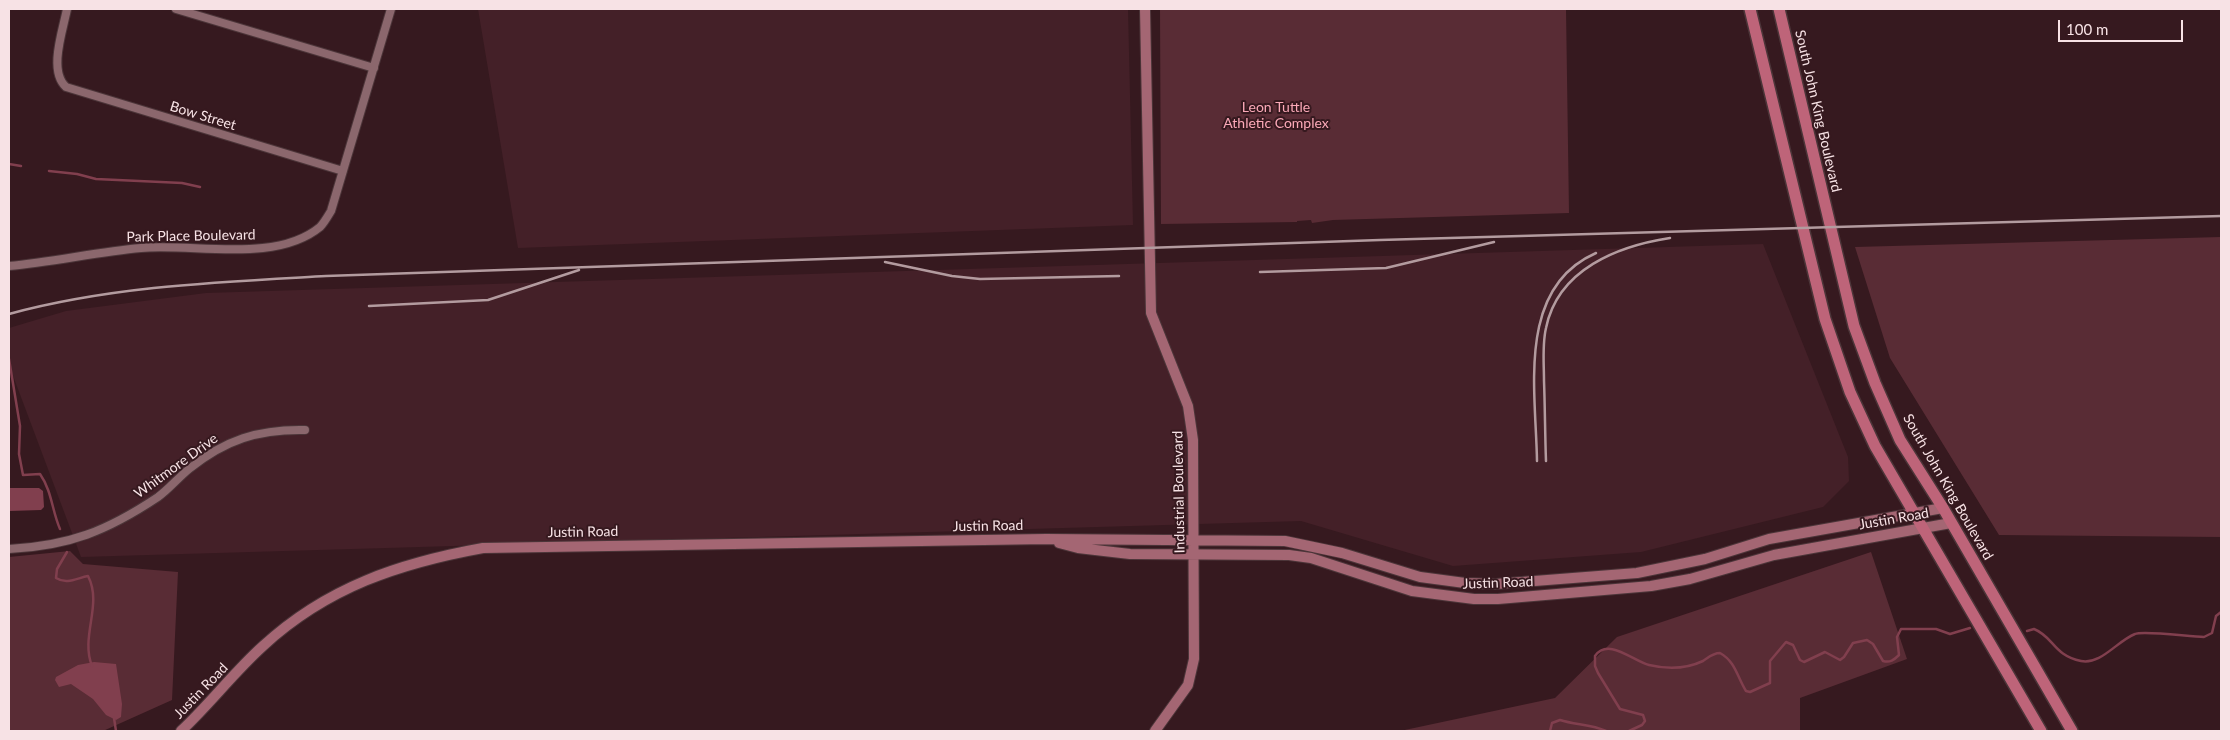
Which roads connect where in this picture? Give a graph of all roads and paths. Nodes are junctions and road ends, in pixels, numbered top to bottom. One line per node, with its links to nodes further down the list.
1 (67, 9): 8 (street, Bow Street)
2 (176, 9): 7 (street)
3 (391, 9): 7 (street, Park Place Boulevard)
4 (1145, 9): 16 (street, Industrial Boulevard)
5 (1750, 9): 12 (main road)
6 (1779, 9): 11 (main road, South John King Boulevard)
7 (374, 68): 8 (street, Park Place Boulevard)
8 (343, 171): 9 (street, Park Place Boulevard)
9 (9, 266)
10 (305, 430): 17 (street, Whitmore Drive)
11 (1942, 508): 12 (street, Justin Road); 13 (main road, South John King Boulevard)
12 (1915, 514): 14 (main road); 18 (street, Justin Road)
13 (1951, 523): 14 (street, Justin Road); 24 (main road, South John King Boulevard)
14 (1923, 528): 20 (street, Justin Road); 23 (main road)
15 (1046, 539): 16 (street, Justin Road); 19 (street, Justin Road); 21 (street, Justin Road)
16 (1192, 540): 18 (street, Justin Road); 19 (street, Industrial Boulevard)
17 (9, 549)
18 (1342, 552): 20 (street)
19 (1193, 554): 20 (street, Justin Road); 22 (street, Industrial Boulevard)
20 (1337, 567)
21 (181, 731)
22 (1155, 731)
23 (2041, 731)
24 (2072, 731)

